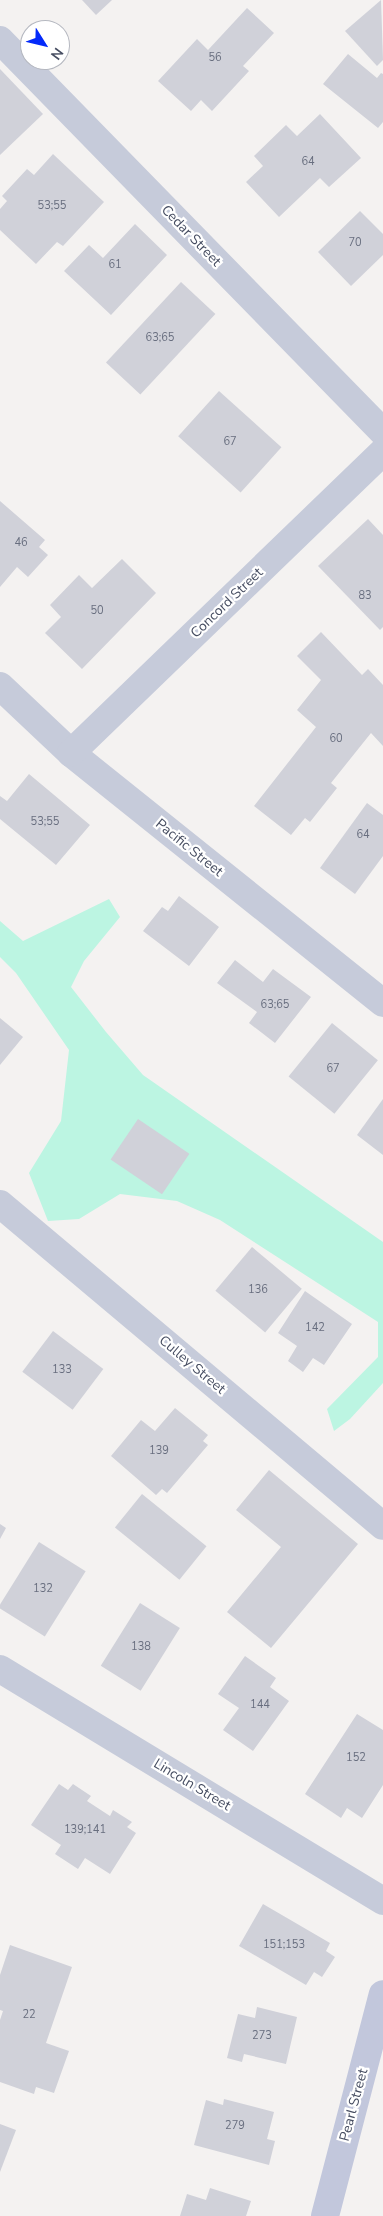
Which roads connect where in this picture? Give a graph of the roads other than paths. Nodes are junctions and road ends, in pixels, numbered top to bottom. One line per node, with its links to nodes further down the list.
1 (0, 40): 2 (street, Cedar Street)
2 (383, 432)
3 (383, 452): 5 (street, Concord Street)
4 (0, 686): 5 (street, Pacific Street)
5 (71, 753): 6 (street, Pacific Street)
6 (383, 1003)
7 (0, 1204): 8 (street, Culley Street)
8 (383, 1526)
9 (2, 1678): 10 (street, Lincoln Street)
10 (383, 1901)
11 (383, 1994): 12 (main road, Pearl Street)
12 (325, 2216)

